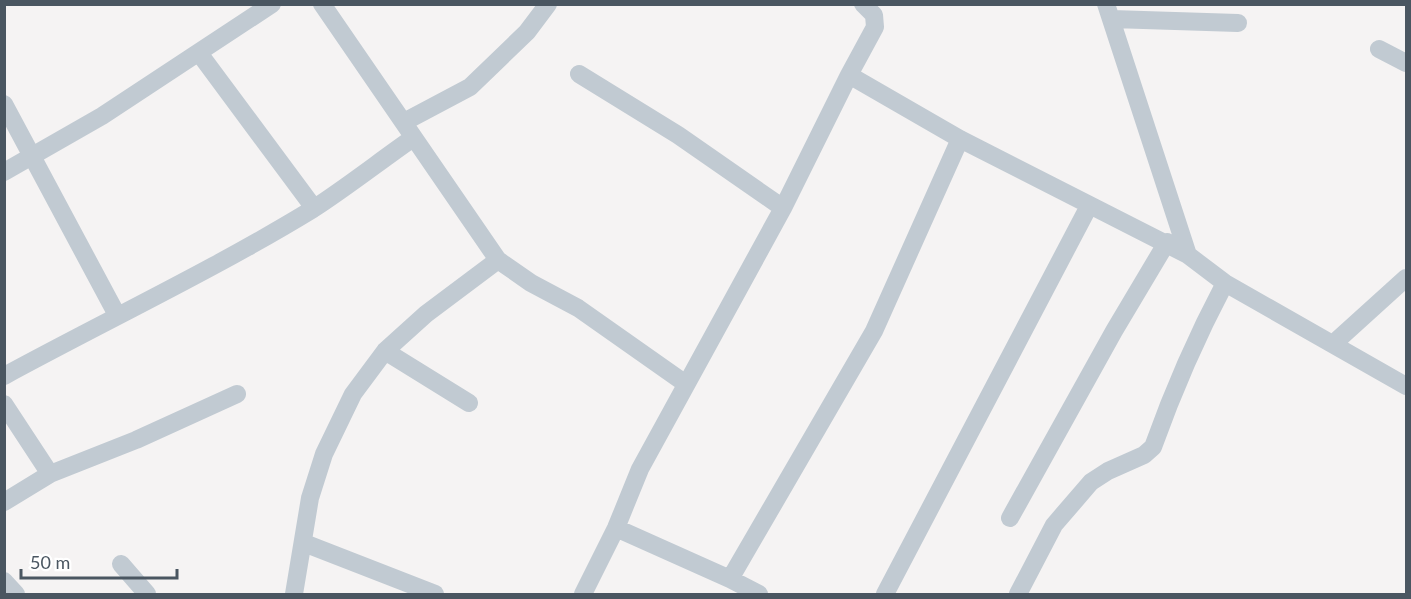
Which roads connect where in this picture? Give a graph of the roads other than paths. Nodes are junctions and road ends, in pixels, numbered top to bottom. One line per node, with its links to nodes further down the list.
1 (272, 4): 8 (street)
2 (322, 4): 13 (street)
3 (548, 4): 13 (street)
4 (863, 4): 11 (street)
5 (1109, 12): 6 (street); 21 (street)
6 (1238, 23)
7 (1379, 49): 9 (street)
8 (199, 53): 15 (street); 18 (street)
9 (1407, 63)
10 (579, 74): 19 (street)
11 (849, 75): 14 (street); 19 (street)
12 (4, 104): 15 (street)
13 (409, 130): 18 (street); 22 (street)
14 (960, 139): 17 (street); 40 (street)
15 (32, 157): 16 (street); 25 (street)
16 (4, 172)
17 (1089, 206): 20 (street); 48 (street)
18 (314, 207): 25 (street)
19 (783, 208): 29 (street)
20 (1167, 243): 21 (street); 36 (street)
21 (1188, 255): 24 (street)
22 (498, 260): 27 (street); 29 (street)
23 (1407, 278): 26 (street)
24 (1225, 283): 26 (street); 49 (street)
25 (117, 315): 28 (street)
26 (1333, 344): 30 (street)
27 (385, 351): 32 (street); 38 (street)
28 (4, 376)
29 (686, 384): 37 (street)
30 (1407, 386)
31 (237, 394): 34 (street)
32 (469, 403)
33 (4, 404): 34 (street)
34 (50, 474): 35 (street)
35 (4, 502)
36 (1010, 518)
37 (616, 528): 40 (street); 46 (street)
38 (304, 543): 44 (street); 45 (street)
39 (121, 564): 43 (street)
40 (730, 579): 47 (street)
41 (4, 581): 42 (street)
42 (16, 594)
43 (147, 594)
44 (294, 594)
45 (435, 594)
46 (583, 594)
47 (755, 594)
48 (885, 594)
49 (1018, 594)

